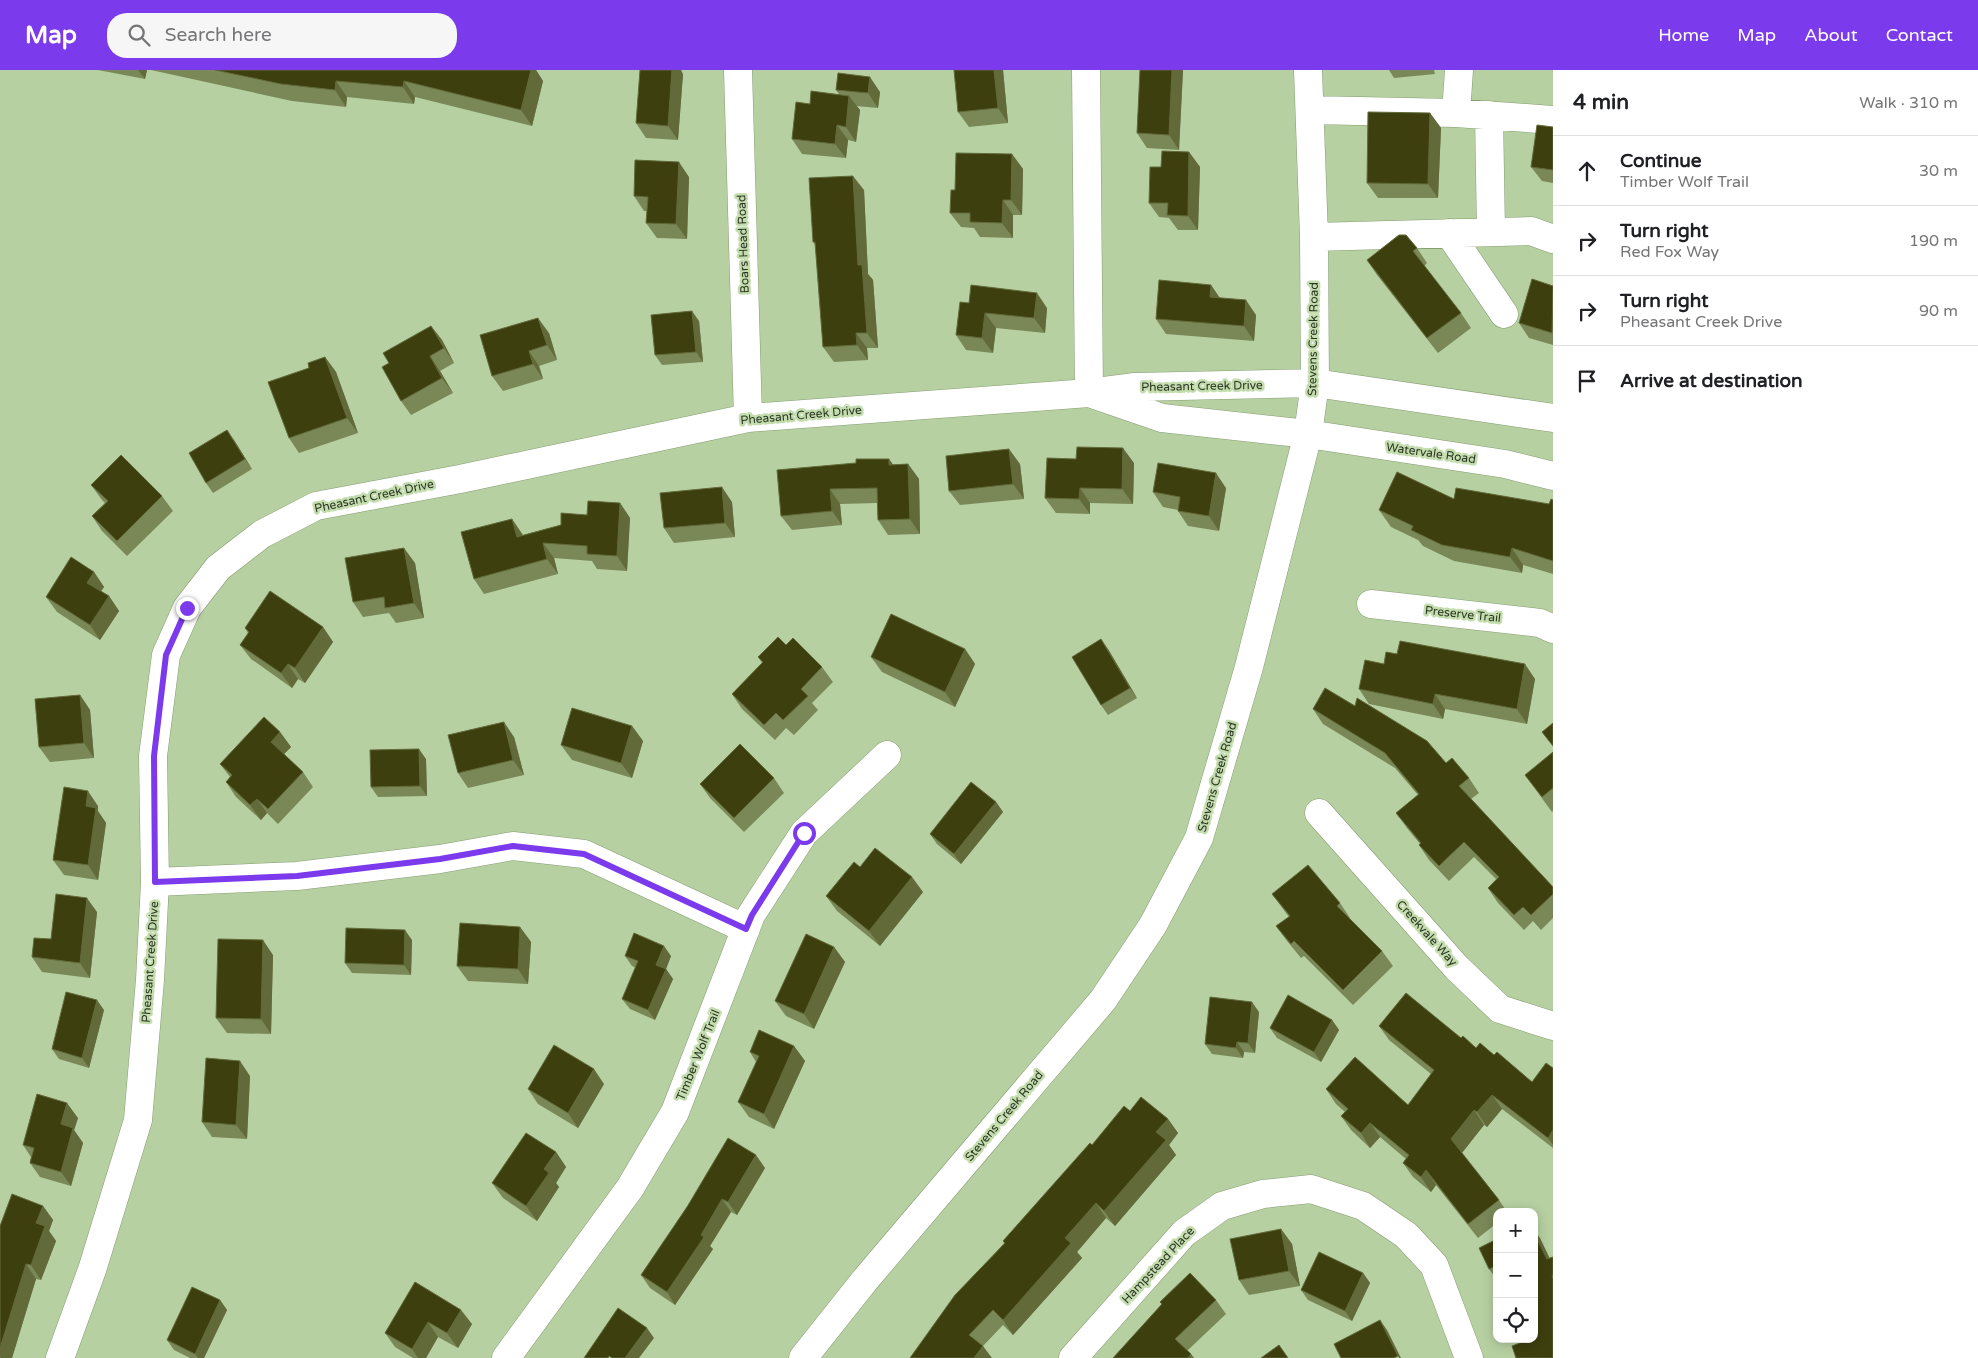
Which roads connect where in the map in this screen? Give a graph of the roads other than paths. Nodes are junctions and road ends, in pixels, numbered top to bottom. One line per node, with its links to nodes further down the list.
1 (738, 70): 17 (street, Boars Head Road)
2 (1086, 70): 16 (street)
3 (1308, 70): 5 (street, Stevens Creek Road)
4 (1459, 70): 6 (street)
5 (1310, 110): 6 (street); 11 (street, Stevens Creek Road)
6 (1456, 113): 7 (street)
7 (1489, 115): 8 (street); 9 (street)
8 (1553, 120)
9 (1491, 232): 10 (street); 12 (street)
10 (1449, 233): 11 (street); 13 (street)
11 (1314, 237): 14 (street, Stevens Creek Road)
12 (1553, 239)
13 (1504, 314)
14 (1315, 383): 15 (street, Pheasant Creek Drive); 18 (street); 20 (street, Stevens Creek Road)
15 (1208, 385): 16 (street, Pheasant Creek Drive); 19 (street)
16 (1089, 393): 17 (street, Pheasant Creek Drive); 19 (street, Pheasant Creek Drive)
17 (748, 418): 26 (street, Pheasant Creek Drive)
18 (1553, 418)
19 (1206, 422): 20 (street, Pheasant Creek Drive)
20 (1308, 434): 21 (street, Watervale Road); 31 (street, Stevens Creek Road)
21 (1553, 476)
22 (1371, 604): 23 (street, Preserve Trail)
23 (1553, 629)
24 (887, 755): 27 (street, Timber Wolf Trail)
25 (1319, 813): 28 (street, Creekvale Way)
26 (155, 882): 27 (street); 29 (street, Pheasant Creek Drive)
27 (746, 929): 30 (street, Timber Wolf Trail)
28 (1553, 1026)
29 (60, 1358)
30 (506, 1358)
31 (802, 1358)
32 (1073, 1358): 33 (street, Hampstead Place)
33 (1469, 1358)

